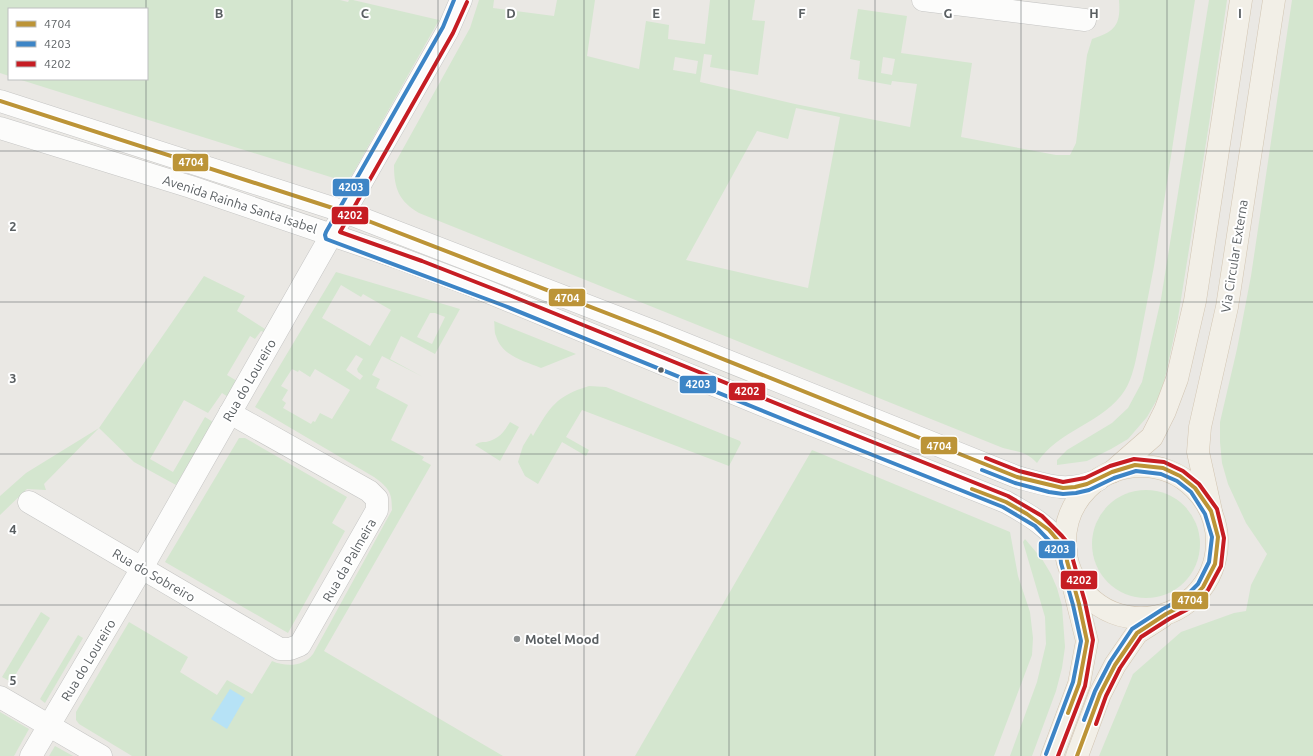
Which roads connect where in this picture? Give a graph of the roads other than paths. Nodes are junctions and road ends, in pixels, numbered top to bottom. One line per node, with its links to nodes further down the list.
1 (461, 0): 8 (street, Rua do Loureiro)
2 (923, 0): 5 (street)
3 (1241, 0): 11 (main road)
4 (1274, 0): 13 (main road, Via Circular Externa)
5 (1085, 20)
6 (0, 101): 8 (street, Avenida Rainha Santa Isabel)
7 (0, 128): 9 (street, Avenida Rainha Santa Isabel)
8 (345, 212): 9 (street, Rua do Loureiro); 11 (street, Avenida Rainha Santa Isabel)
9 (332, 235): 10 (street, Rua do Loureiro); 14 (street, Avenida Rainha Santa Isabel)
10 (230, 413): 15 (street, Rua do Loureiro); 17 (street, Rua da Palmeira)
11 (1105, 476): 13 (main road); 14 (main road)
12 (29, 502): 15 (street, Rua do Sobreiro)
13 (1211, 511): 16 (main road, Via Circular Externa)
14 (1066, 556): 16 (main road); 22 (main road)
15 (142, 568): 17 (street, Rua do Sobreiro); 19 (street, Rua do Loureiro)
16 (1166, 614): 23 (main road)
17 (280, 649)
18 (0, 696): 19 (street)
19 (49, 726): 20 (street, Rua do Loureiro); 21 (street)
20 (31, 756)
21 (101, 756)
22 (1052, 756)
23 (1077, 756)

